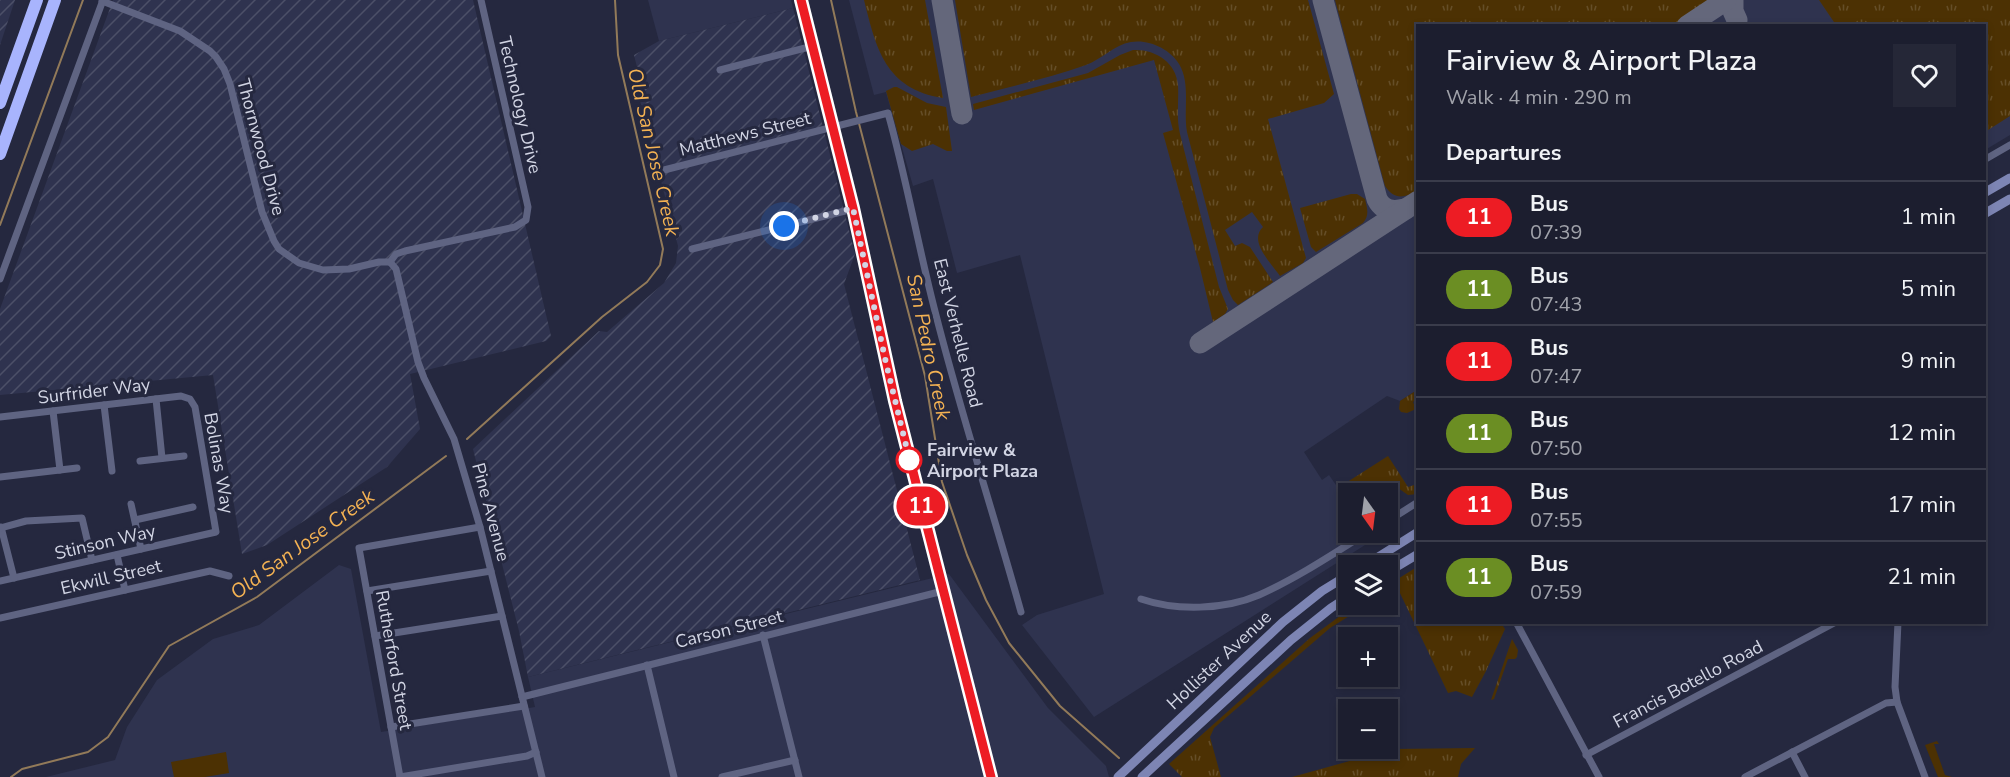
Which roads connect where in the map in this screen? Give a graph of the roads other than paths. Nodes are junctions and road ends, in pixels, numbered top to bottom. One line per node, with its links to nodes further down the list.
1 (37, 0): 8 (highway)
2 (55, 0): 11 (highway)
3 (481, 0): 19 (street, Technology Drive)
4 (801, 0): 6 (street)
5 (103, 1): 21 (street, Thornwood Drive); 22 (street)
6 (813, 46): 7 (street); 9 (street)
7 (720, 70)
8 (0, 103)
9 (833, 127): 13 (street, Matthews Street); 17 (street); 61 (street, East Verhelle Road)
10 (2010, 145): 12 (street)
11 (0, 154)
12 (1986, 159)
13 (664, 170)
14 (2010, 178): 15 (street)
15 (1986, 192)
16 (2010, 199): 18 (street)
17 (853, 208): 20 (street); 58 (street)
18 (1986, 213)
19 (528, 217): 21 (street, Thornwood Drive)
20 (693, 249)
21 (390, 262): 41 (street, Pine Avenue)
22 (0, 279)
23 (156, 399): 24 (street, Surfrider Way); 25 (street, Surfrider Way); 29 (street)
24 (190, 399): 42 (street, Bolinas Way)
25 (104, 405): 26 (street, Surfrider Way); 33 (street)
26 (53, 411): 27 (street, Surfrider Way); 32 (street)
27 (0, 417)
28 (184, 456): 29 (street)
29 (162, 458): 30 (street)
30 (141, 461)
31 (77, 468): 32 (street)
32 (60, 470): 34 (street)
33 (112, 471)
34 (0, 477)
35 (1416, 503): 38 (street)
36 (131, 504): 39 (street)
37 (193, 507): 39 (street)
38 (1398, 515)
39 (135, 520): 45 (street)
40 (1, 527): 49 (street); 53 (street)
41 (480, 527): 51 (street, Pine Avenue); 57 (street, Rutherford Street)
42 (216, 532): 45 (street, Stinson Way)
43 (1416, 533): 47 (street)
44 (1349, 543): 59 (street)
45 (141, 549): 46 (street, Stinson Way)
46 (117, 555): 49 (street, Stinson Way); 56 (street)
47 (1381, 555)
48 (1416, 555): 50 (street)
49 (92, 560): 53 (street, Stinson Way)
50 (1398, 566)
51 (491, 571): 57 (street); 62 (street, Pine Avenue)
52 (229, 576): 56 (street, Ekwill Street)
53 (14, 578): 54 (street, Stinson Way)
54 (0, 581)
55 (1338, 581): 84 (street, Hollister Avenue)
56 (125, 590): 63 (street, Ekwill Street)
57 (367, 591): 68 (street, Rutherford Street)
58 (943, 591): 67 (street, Carson Street); 83 (street)
59 (1141, 599)
60 (1338, 604): 85 (street, Hollister Avenue)
61 (1022, 612)
62 (502, 616): 68 (street); 70 (street, Pine Avenue)
63 (0, 618)
64 (1517, 624): 76 (street)
65 (1832, 624): 76 (street, Francis Botello Road)
66 (1898, 624): 71 (street)
67 (763, 635): 69 (street, Carson Street); 77 (street)
68 (375, 636): 73 (street, Rutherford Street)
69 (647, 665): 70 (street, Carson Street); 80 (street)
70 (522, 697): 72 (street, Pine Avenue)
71 (1897, 702): 75 (street); 89 (street)
72 (524, 706): 73 (street); 74 (street, Pine Avenue)
73 (391, 727): 78 (street, Rutherford Street)
74 (536, 752): 78 (street); 79 (street, Pine Avenue)
75 (1792, 752): 87 (street); 88 (street)
76 (1586, 755): 86 (street)
77 (795, 760): 81 (street); 82 (street)
78 (400, 777)
79 (542, 777)
80 (674, 777)
81 (722, 777)
82 (799, 777)
83 (991, 777)
84 (1118, 777)
85 (1142, 777)
86 (1599, 777)
87 (1745, 777)
88 (1805, 777)
89 (1925, 777)

